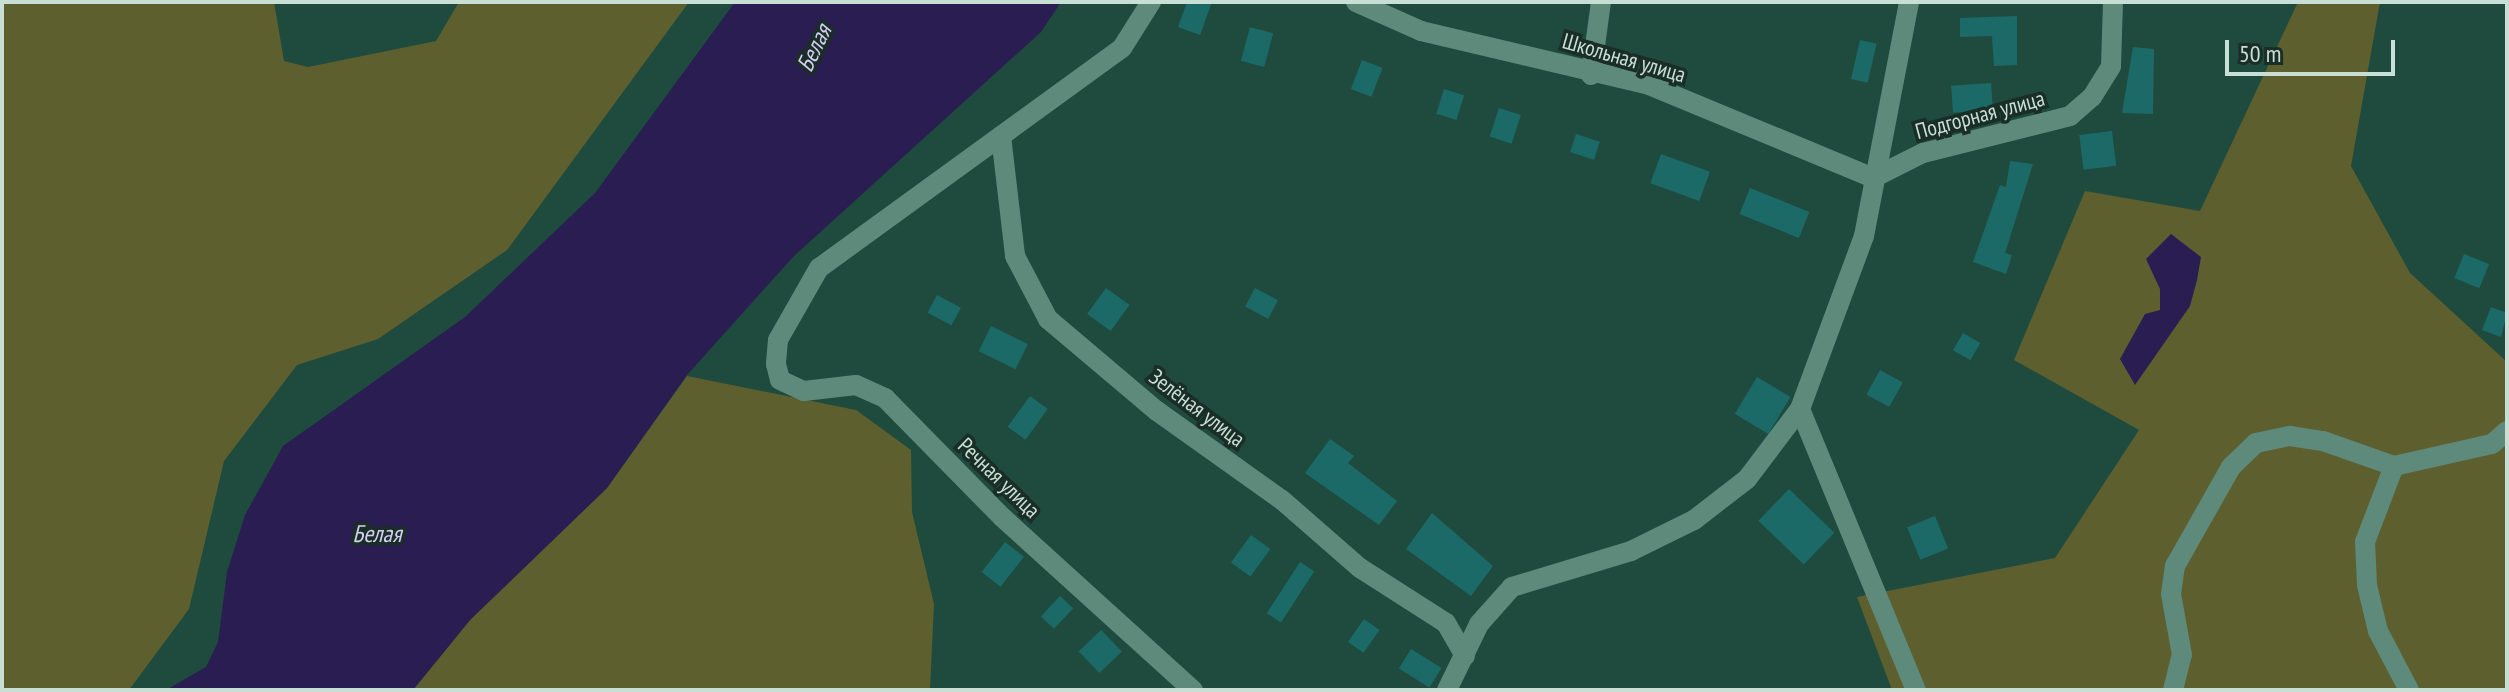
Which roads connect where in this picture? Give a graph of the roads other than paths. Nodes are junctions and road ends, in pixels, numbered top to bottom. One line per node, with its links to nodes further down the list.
1 (1151, 2): 7 (street)
2 (1356, 2): 6 (street, Школьная улица)
3 (1601, 2): 6 (street)
4 (1909, 2): 8 (street, Подгорная улица)
5 (2113, 2): 8 (street, Подгорная улица)
6 (1591, 75): 8 (street, Школьная улица)
7 (1001, 136): 12 (street, Зелёная улица); 13 (street, Речная улица)
8 (1873, 178): 9 (street, Подгорная улица)
9 (1800, 409): 12 (street, Подгорная улица); 15 (street)
10 (2507, 431): 11 (street)
11 (2394, 466): 16 (street); 17 (street)
12 (1465, 656): 14 (street, Подгорная улица)
13 (1193, 690)
14 (1447, 690)
15 (1916, 690)
16 (2173, 690)
17 (2409, 690)

